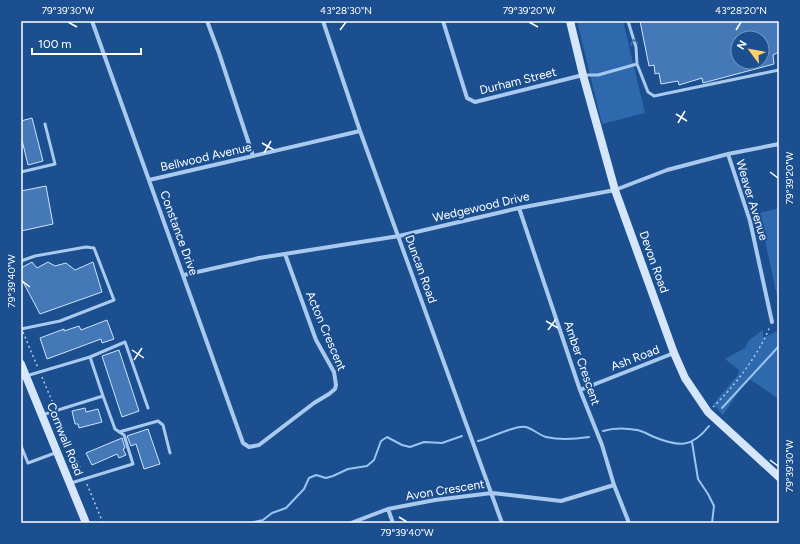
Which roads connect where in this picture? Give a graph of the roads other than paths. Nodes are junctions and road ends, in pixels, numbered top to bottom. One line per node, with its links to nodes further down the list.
1 (92, 21): 16 (street, Constance Drive)
2 (206, 21): 14 (street)
3 (323, 21): 11 (street, Duncan Road)
4 (443, 21): 9 (street, Durham Street)
5 (570, 21): 9 (street, Devon Road)
6 (628, 21): 7 (lane, one-way to 6)
7 (637, 64): 8 (lane); 9 (lane)
8 (779, 70)
9 (583, 75): 17 (street, Devon Road)
10 (45, 124): 15 (lane)
11 (360, 131): 14 (street, Bellwood Avenue); 19 (street, Duncan Road)
12 (779, 144): 13 (street, Wedgewood Drive)
13 (728, 154): 17 (street, Wedgewood Drive); 23 (street, Weaver Avenue)
14 (253, 156): 16 (street, Bellwood Avenue)
15 (21, 172)
16 (149, 180): 22 (street, Constance Drive)
17 (615, 190): 18 (street, Wedgewood Drive); 25 (street, Devon Road)
18 (519, 208): 19 (street, Wedgewood Drive); 29 (street, Amber Crescent)
19 (399, 236): 20 (street, Wedgewood Drive); 41 (street, Duncan Road)
20 (285, 254): 22 (street, Wedgewood Drive); 35 (street, Acton Crescent)
21 (21, 261): 24 (lane)
22 (184, 275): 35 (street, Constance Drive)
23 (772, 322)
24 (21, 329)
25 (674, 353): 29 (street, Ash Road); 38 (street, Devon Road)
26 (90, 356): 28 (lane); 30 (lane); 31 (lane)
27 (21, 364): 28 (street, Cornwall Road)
28 (26, 376): 32 (street, Cornwall Road)
29 (580, 390): 40 (street, Amber Crescent)
30 (103, 396): 32 (lane); 33 (lane)
31 (148, 408)
32 (42, 414): 36 (street, Cornwall Road)
33 (119, 432): 37 (lane); 39 (lane)
34 (21, 446): 36 (lane)
35 (252, 447)
36 (57, 452): 39 (street, Cornwall Road)
37 (170, 453)
38 (779, 477)
39 (70, 484): 43 (street, Cornwall Road)
40 (614, 485): 41 (street, Avon Crescent); 47 (street, Amber Crescent)
41 (492, 493): 42 (street, Avon Crescent); 46 (street, Duncan Road)
42 (388, 510): 44 (street, Avon Crescent); 45 (street)
43 (86, 523)
44 (351, 523)
45 (393, 523)
46 (502, 523)
47 (629, 523)

